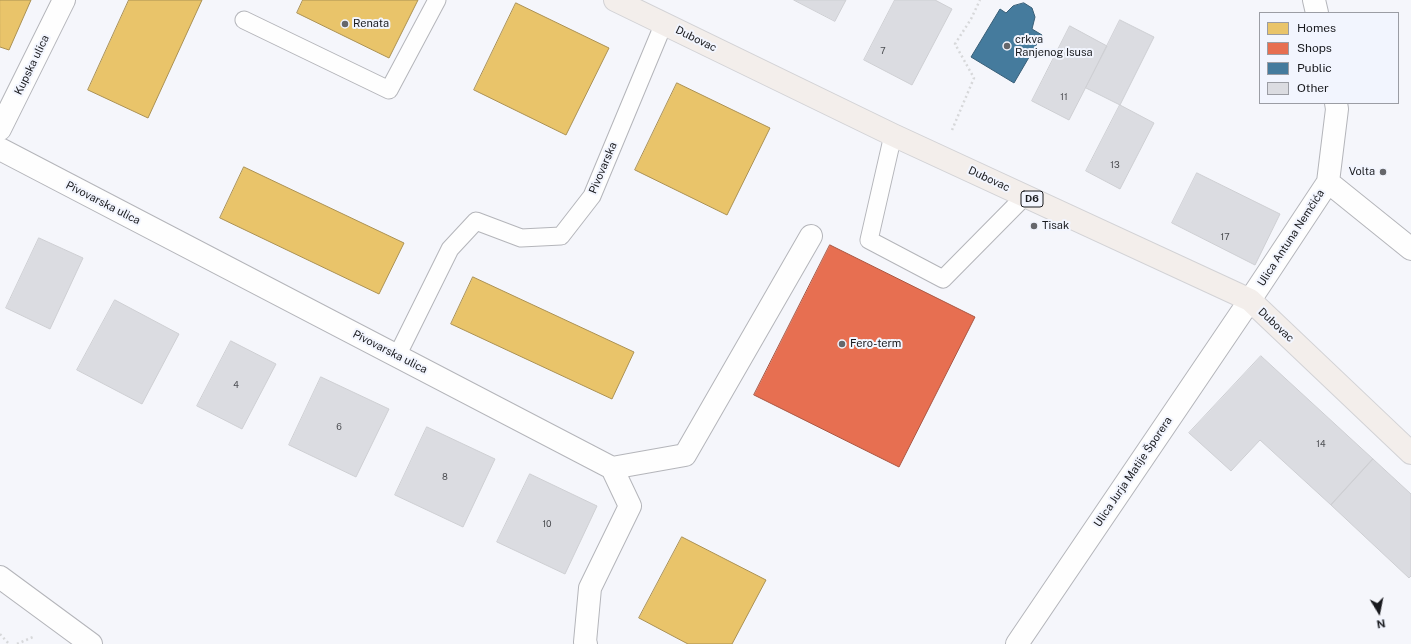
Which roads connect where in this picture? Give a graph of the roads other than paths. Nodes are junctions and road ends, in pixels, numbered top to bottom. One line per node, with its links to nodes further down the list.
1 (64, 0): 10 (street, Kupska ulica)
2 (437, 0): 7 (lane)
3 (616, 0): 5 (main road, Dubovac / D6)
4 (1314, 0): 6 (street)
5 (637, 5): 8 (main road, Dubovac / D6)
6 (1317, 12)
7 (244, 20)
8 (664, 24): 11 (main road, Dubovac / D6); 18 (lane, Pivovarska)
9 (1336, 104): 13 (street, Ulica Antuna Nemčića)
10 (0, 129)
11 (893, 135): 14 (main road, Dubovac / D6); 14 (lane)
12 (0, 149): 18 (street, Pivovarska ulica)
13 (1328, 182): 16 (street); 17 (street, Ulica Antuna Nemčića)
14 (1025, 196): 17 (main road, Dubovac / D6)
15 (811, 236): 20 (street)
16 (1411, 249)
17 (1250, 300): 19 (main road, Dubovac / D6); 24 (street, Ulica Jurja Matije Šporera)
18 (397, 356): 20 (street, Pivovarska ulica)
19 (1411, 453)
20 (612, 468): 23 (street)
21 (0, 577): 22 (street)
22 (91, 644)
23 (586, 644)
24 (1017, 644)

